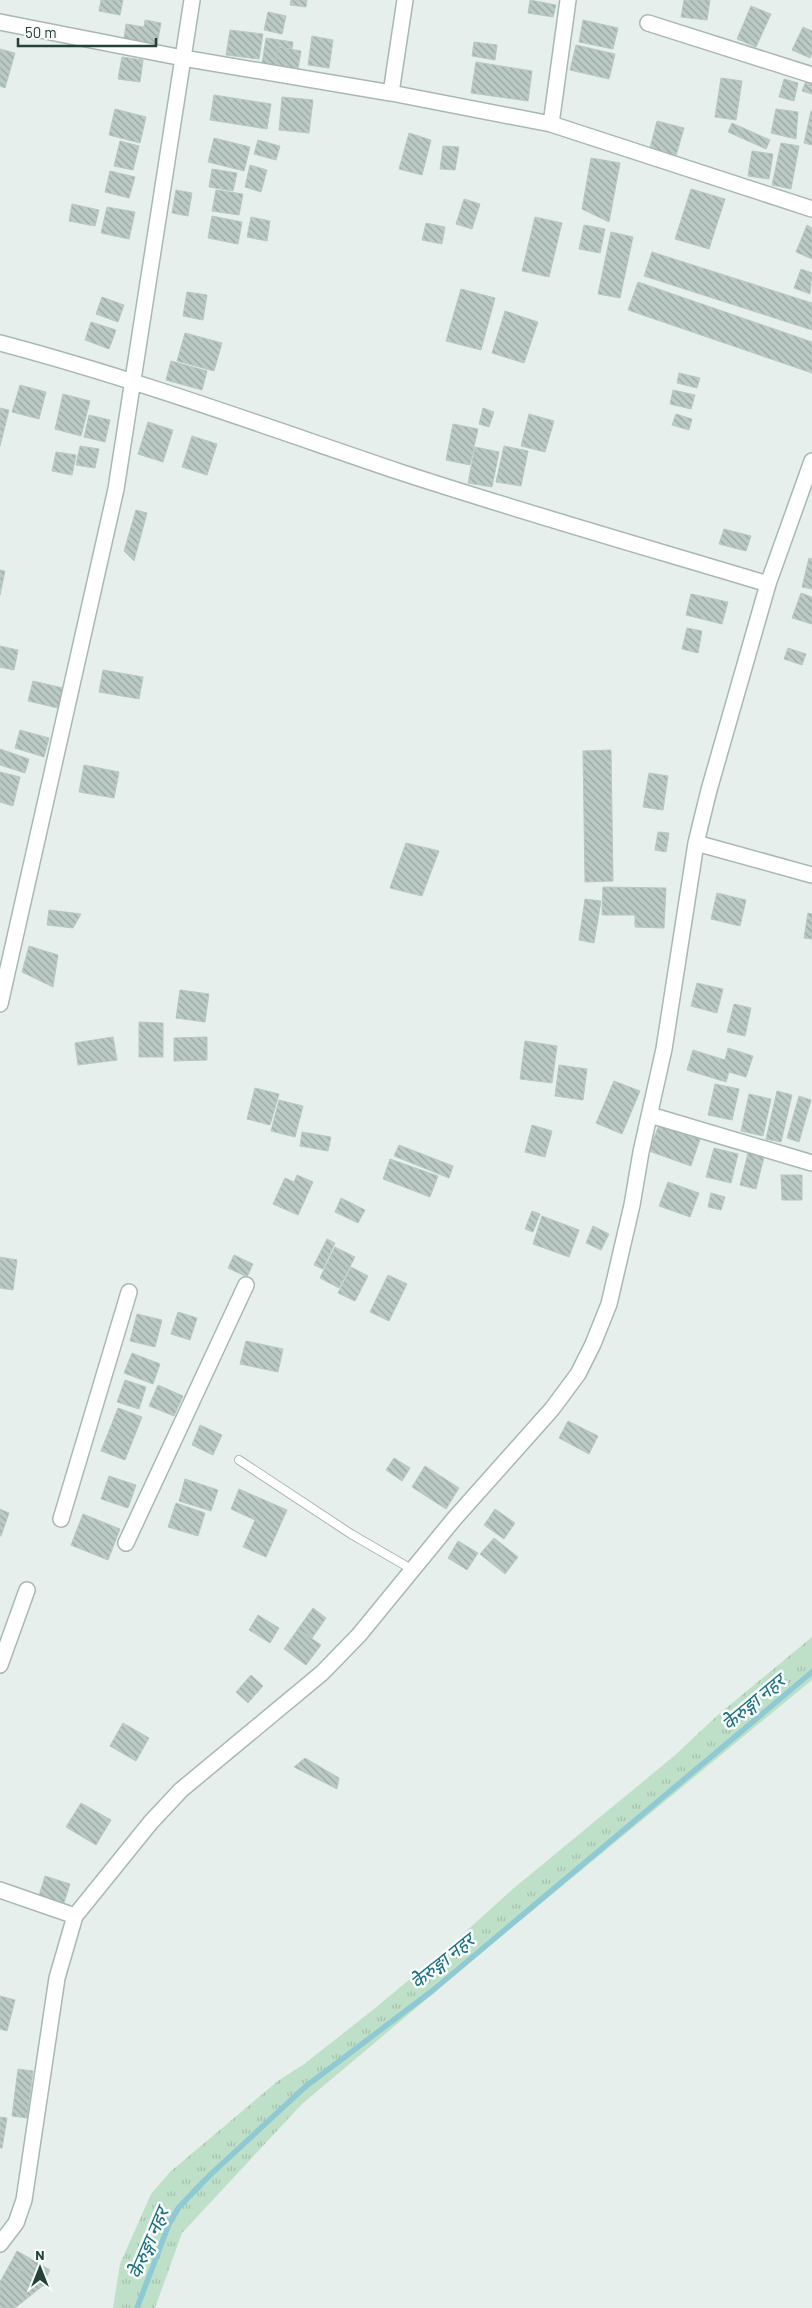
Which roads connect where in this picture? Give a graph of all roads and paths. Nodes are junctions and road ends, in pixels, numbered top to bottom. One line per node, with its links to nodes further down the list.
1 (192, 0): 6 (street)
2 (405, 0): 8 (street)
3 (568, 0): 9 (street)
4 (0, 22): 6 (street)
5 (648, 23): 7 (street)
6 (183, 58): 8 (street); 12 (street)
7 (812, 75)
8 (391, 93): 9 (street)
9 (551, 124): 10 (street)
10 (812, 209)
11 (0, 343): 12 (street)
12 (132, 382): 14 (street); 17 (street)
13 (812, 461): 14 (street)
14 (768, 584): 15 (street)
15 (696, 843): 16 (street); 18 (street)
16 (812, 875)
17 (0, 1004)
18 (650, 1115): 19 (street); 25 (street)
19 (812, 1163)
20 (246, 1284): 24 (street)
21 (129, 1292): 23 (street)
22 (239, 1460): 25 (lane)
23 (61, 1519)
24 (126, 1542)
25 (413, 1570): 29 (street)
26 (27, 1590): 27 (street)
27 (0, 1665)
28 (0, 1890): 29 (street)
29 (75, 1916): 30 (street)
30 (0, 2244)

